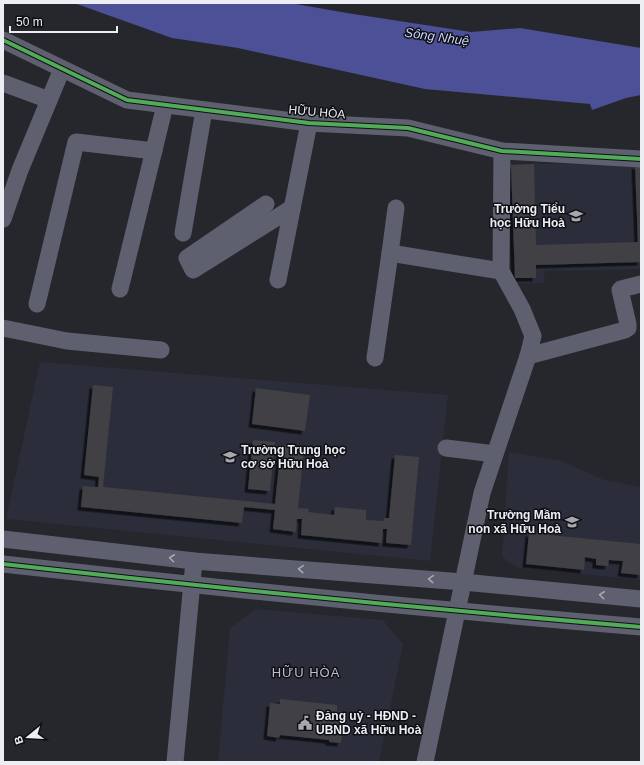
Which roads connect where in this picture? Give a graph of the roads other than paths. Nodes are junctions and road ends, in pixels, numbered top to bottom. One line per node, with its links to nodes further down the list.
1 (3, 40): 2 (street, HỮU HÒA)
2 (62, 69): 4 (street); 5 (street, HỮU HÒA)
3 (3, 84): 4 (street)
4 (49, 100): 14 (street)
5 (165, 105): 6 (street, HỮU HÒA); 8 (street)
6 (204, 110): 7 (street, HỮU HÒA); 15 (street)
7 (309, 123): 9 (street, HỮU HÒA); 12 (street)
8 (154, 151): 20 (street); 21 (street)
9 (502, 151): 10 (street, HỮU HÒA); 17 (street)
10 (641, 159)
11 (266, 204): 12 (street)
12 (292, 208): 18 (street)
13 (396, 208): 16 (street)
14 (3, 219)
15 (183, 233)
16 (390, 253): 17 (street); 25 (street)
17 (501, 271): 24 (street)
18 (278, 280)
19 (641, 284): 24 (street)
20 (120, 289)
21 (37, 304)
22 (3, 328): 23 (street)
23 (161, 350)
24 (528, 356): 27 (street)
25 (376, 358)
26 (446, 448): 27 (street)
27 (495, 454): 31 (street)
28 (3, 539): 29 (street, one-way to 28)
29 (194, 561): 31 (street, one-way to 29); 32 (street)
30 (3, 564): 32 (street)
31 (463, 582): 33 (street, one-way to 31); 34 (street)
32 (191, 585): 34 (street); 36 (street)
33 (641, 599)
34 (457, 612): 35 (street); 37 (street)
35 (641, 628)
36 (175, 762)
37 (425, 762)

